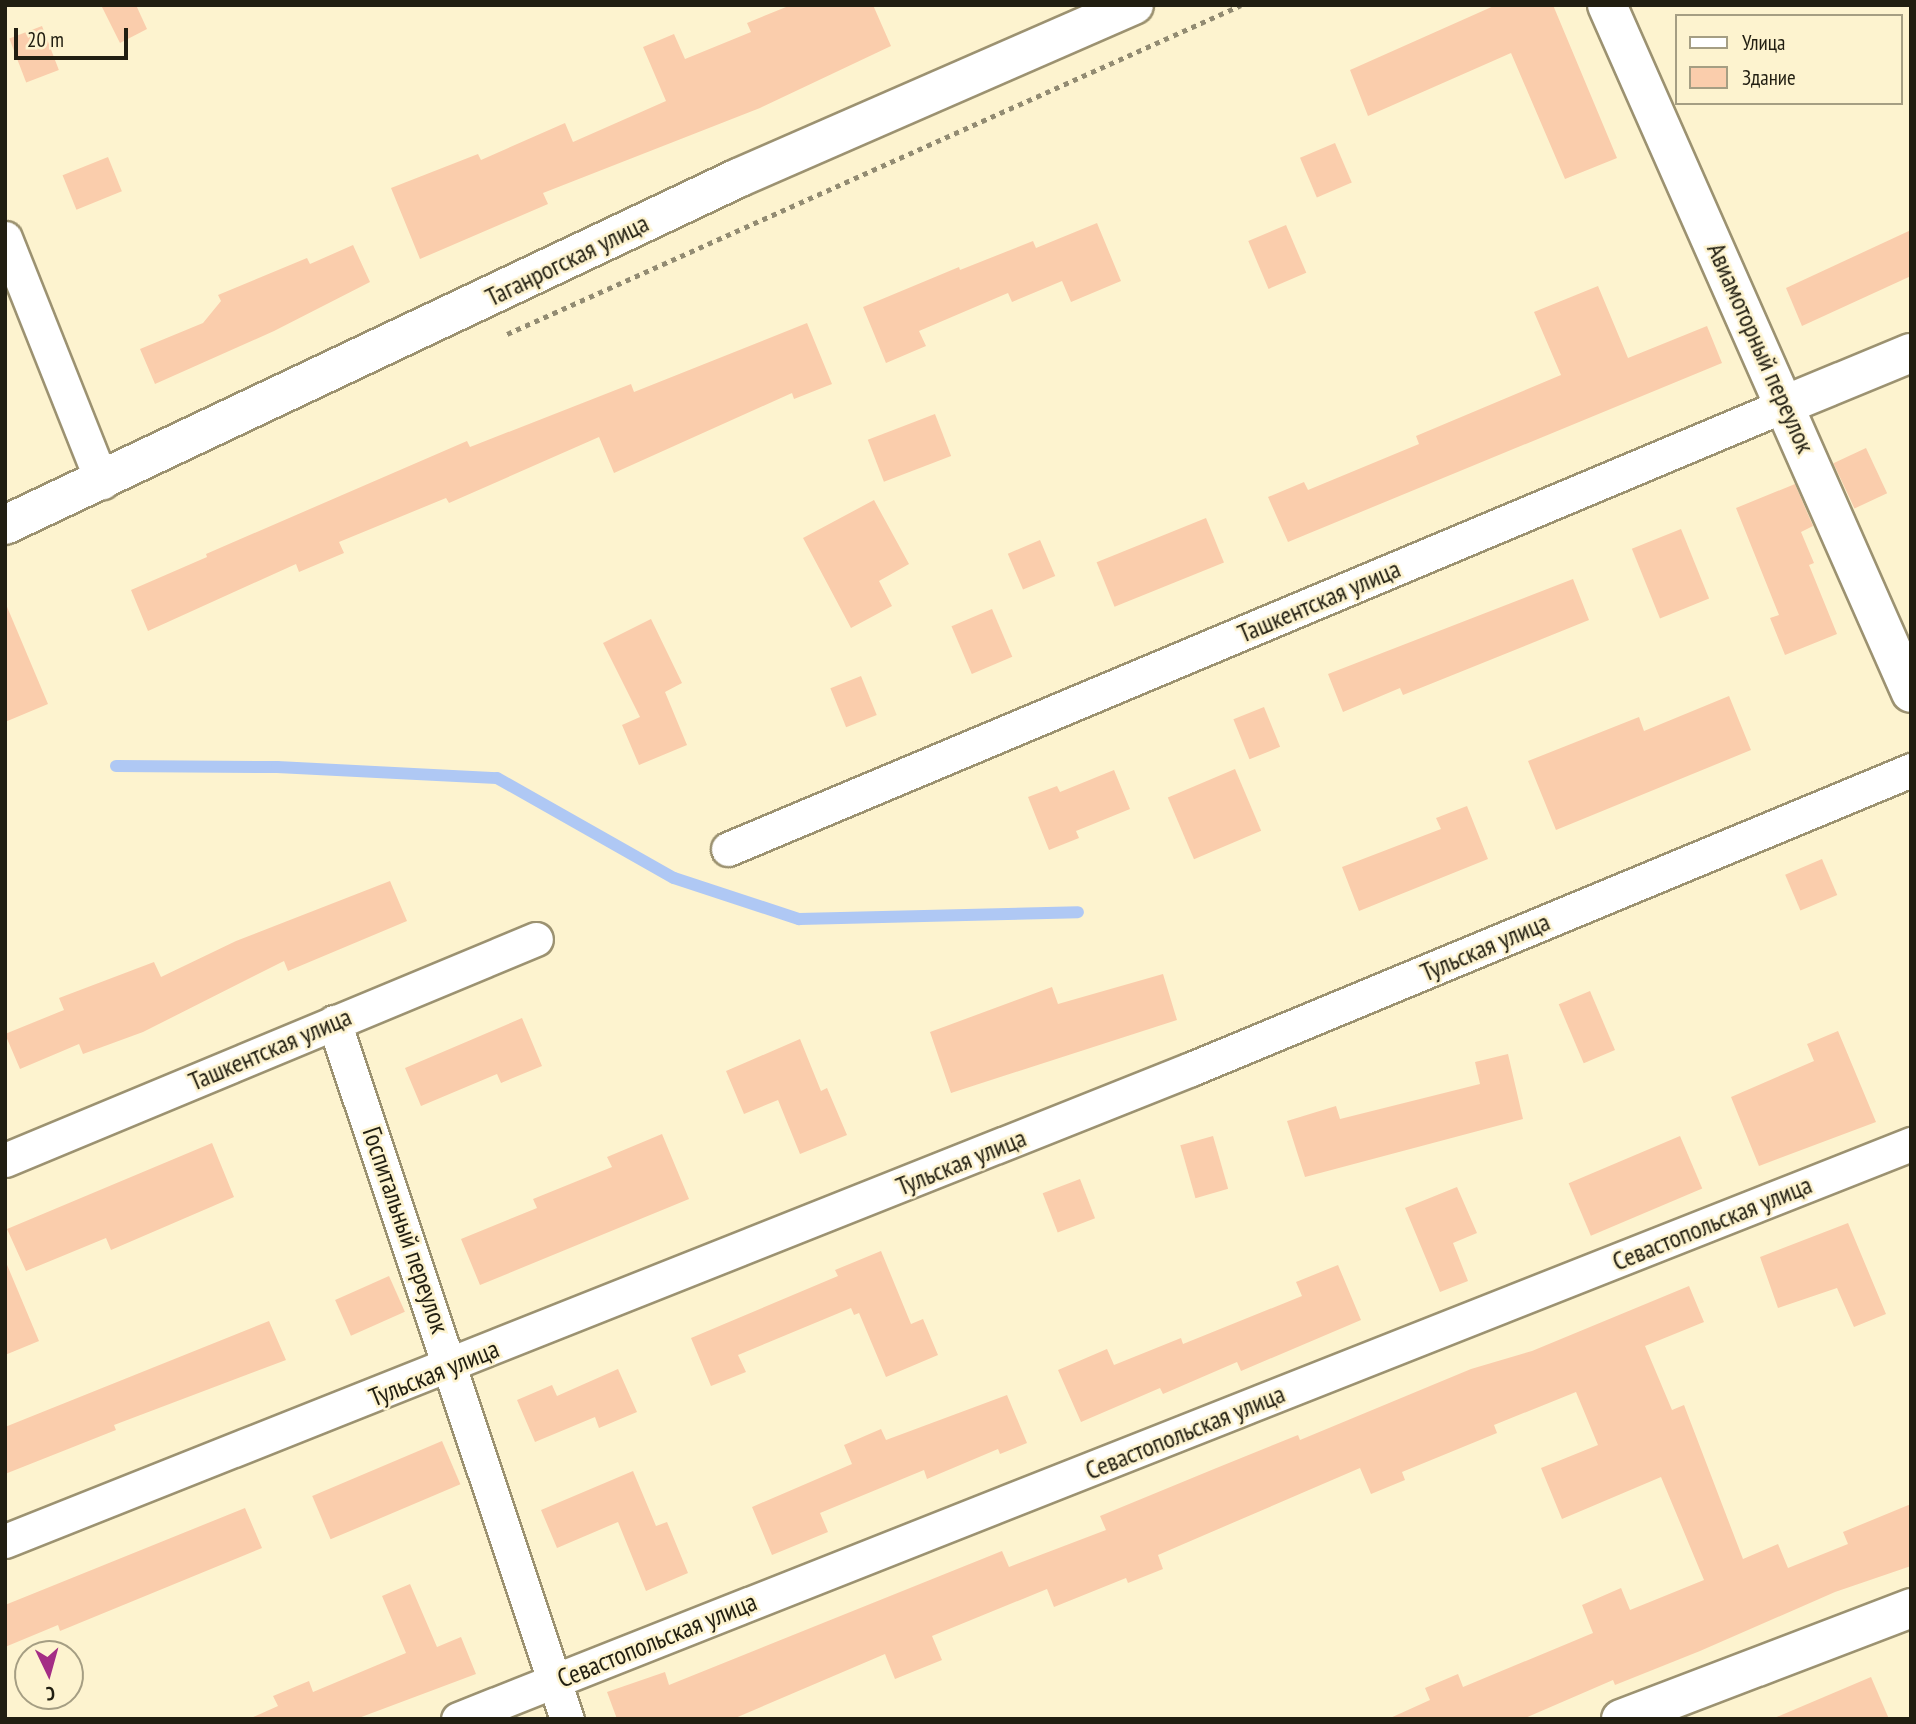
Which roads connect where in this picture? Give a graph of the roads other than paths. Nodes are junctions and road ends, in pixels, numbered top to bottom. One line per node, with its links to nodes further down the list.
1 (1134, 5): 6 (main road, Таганрогская улица)
2 (1607, 5): 5 (main road, Авиамоторный переулок)
3 (5, 239): 6 (street)
4 (1911, 353): 5 (main road, Ташкентская улица)
5 (1787, 404): 8 (main road, Авиамоторный переулок); 10 (street, Ташкентская улица)
6 (102, 482): 7 (main road, Таганрогская улица)
7 (5, 525)
8 (1911, 693)
9 (1911, 770): 15 (street, Тульская улица)
10 (728, 849)
11 (536, 939): 12 (street, Ташкентская улица)
12 (334, 1022): 14 (street, Ташкентская улица); 15 (street, Госпитальный переулок)
13 (1911, 1144): 18 (street, Севастопольская улица)
14 (5, 1160)
15 (453, 1366): 16 (street, Тульская улица); 18 (street, Госпитальный переулок)
16 (5, 1541)
17 (1911, 1608): 21 (main road)
18 (555, 1681): 19 (street, Севастопольская улица); 20 (street, Госпитальный переулок)
19 (458, 1719)
20 (568, 1719)
21 (1621, 1719)

